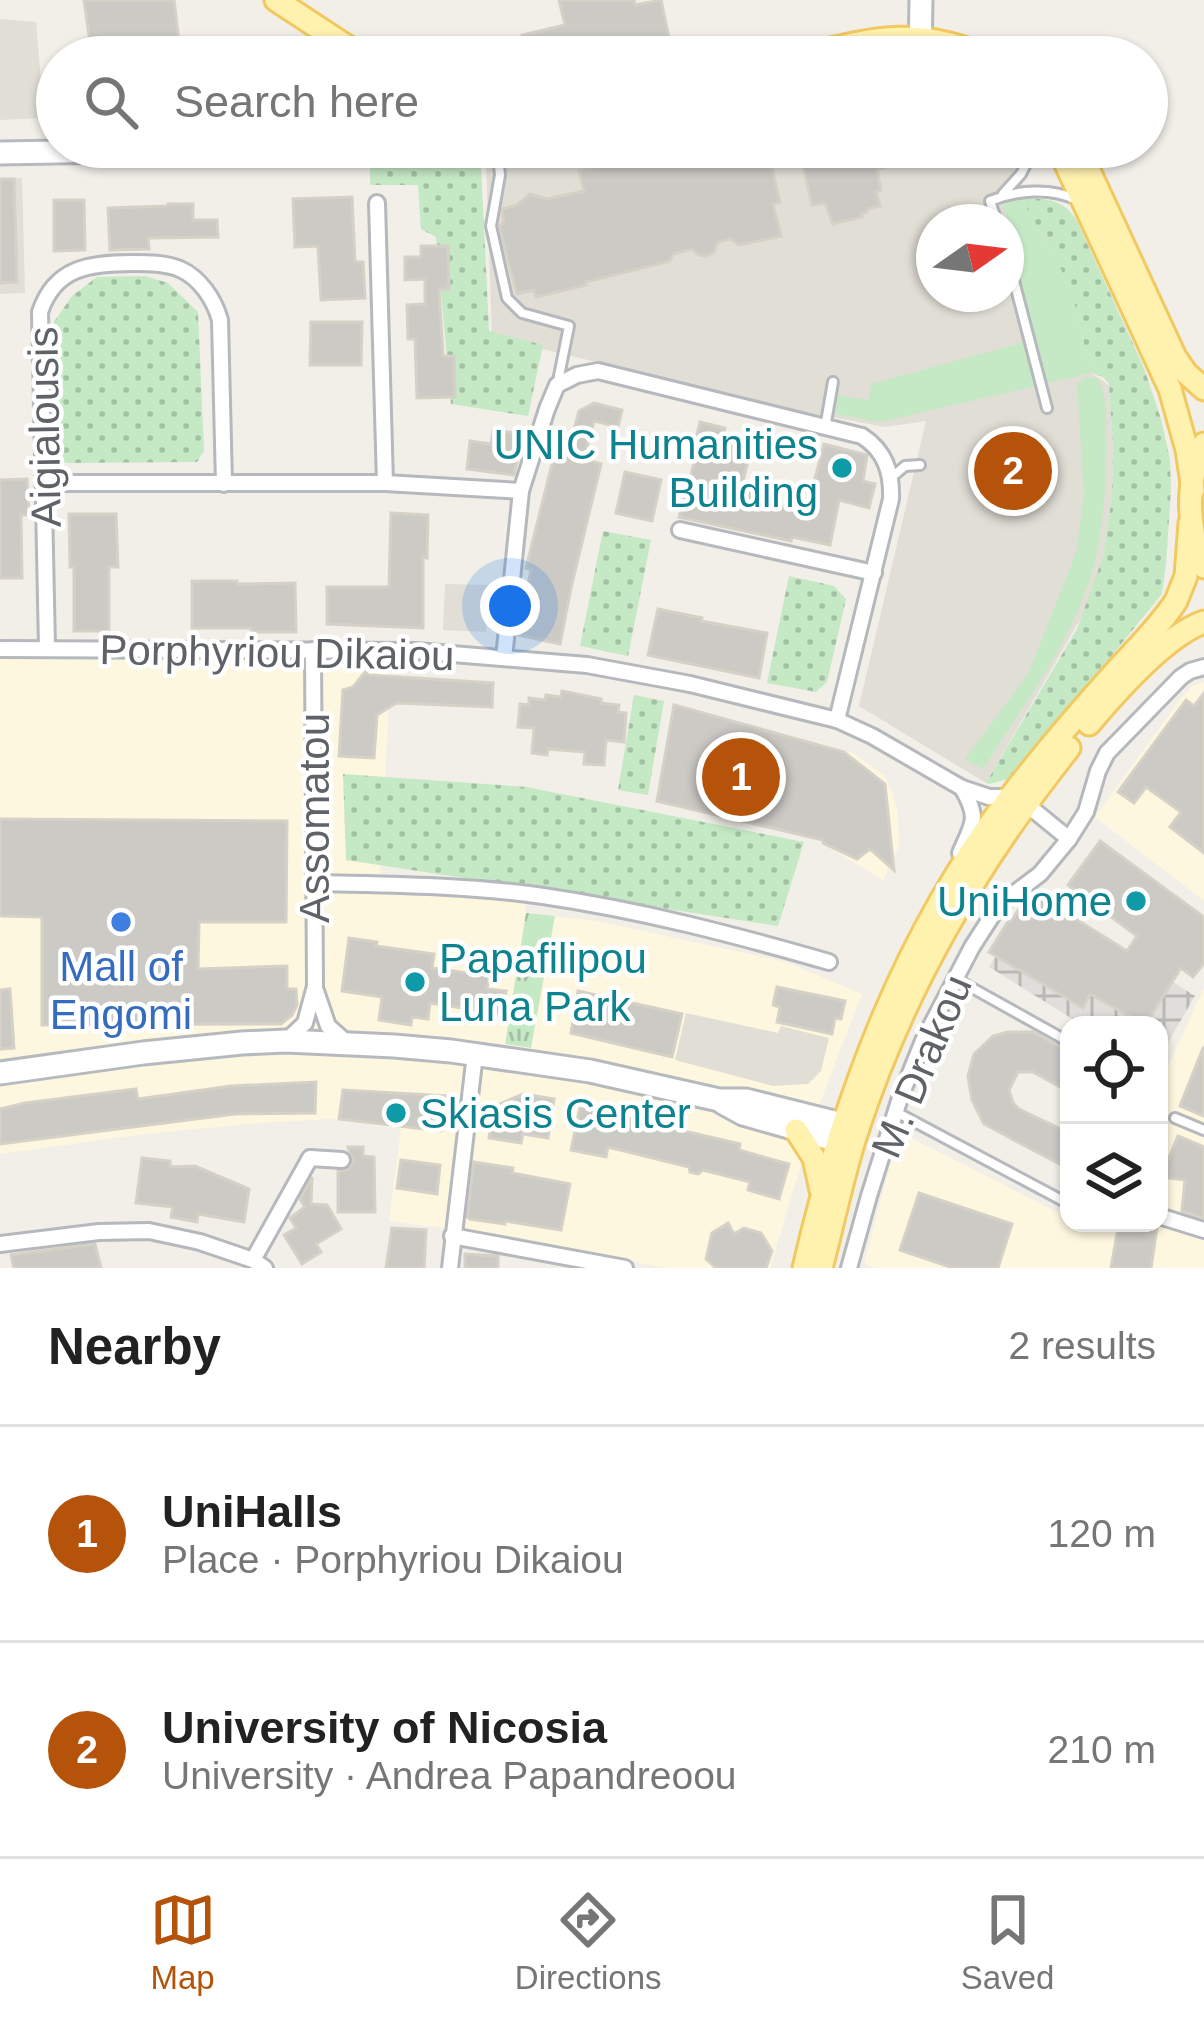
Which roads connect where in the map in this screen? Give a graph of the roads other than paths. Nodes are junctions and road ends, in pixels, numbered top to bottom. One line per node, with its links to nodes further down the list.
1 (276, 0): 3 (main road)
2 (921, 0): 4 (main road)
3 (331, 36)
4 (924, 36)
5 (36, 152): 6 (main road)
6 (0, 153)
7 (499, 168): 17 (lane)
8 (1024, 168): 11 (lane)
9 (1068, 168): 14 (main road)
10 (1088, 168): 18 (main road)
11 (1002, 196): 13 (lane); 14 (lane)
12 (377, 203): 25 (street)
13 (991, 204)
14 (1093, 219): 27 (main road)
15 (1022, 312): 19 (lane)
16 (833, 382): 20 (lane)
17 (557, 386): 20 (street); 28 (street)
18 (1204, 389)
19 (1046, 408)
20 (825, 428): 23 (street)
21 (1204, 444): 27 (main road)
22 (920, 465): 23 (lane)
23 (891, 478): 32 (street)
24 (44, 483): 26 (street); 26 (street, Aigialousis); 34 (street, Aigialousis)
25 (385, 483): 26 (street); 28 (street)
26 (224, 484)
27 (1193, 490): 29 (main road)
28 (521, 491): 37 (street)
29 (1190, 523): 31 (main road); 41 (main road)
30 (680, 530): 32 (street)
31 (1204, 567)
32 (874, 573): 39 (street)
33 (1204, 622): 41 (main road)
34 (47, 648): 35 (street, Porphyriou Dikaiou); 36 (street, Porphyriou Dikaiou)
35 (0, 649)
36 (313, 650): 37 (street, Porphyriou Dikaiou); 44 (street, Assomatou)
37 (504, 658): 39 (street, Porphyriou Dikaiou)
38 (1204, 667): 42 (street, M. Drakou)
39 (837, 720): 40 (street, Porphyriou Dikaiou)
40 (962, 788): 41 (street, Porphyriou Dikaiou); 43 (street)
41 (1018, 800): 42 (street); 43 (main road); 58 (main road)
42 (1069, 839): 46 (street, M. Drakou)
43 (958, 870): 58 (main road)
44 (315, 883): 45 (street); 47 (street, Assomatou)
45 (829, 962)
46 (955, 979): 48 (lane); 54 (street, M. Drakou)
47 (315, 986): 49 (street, Assomatou); 50 (street, Assomatou)
48 (1060, 1037)
49 (286, 1041): 50 (main road); 52 (main road)
50 (349, 1044): 51 (main road)
51 (475, 1054): 53 (main road); 64 (street)
52 (0, 1072)
53 (719, 1100): 56 (main road); 58 (main road)
54 (896, 1112): 61 (lane); 72 (street, M. Drakou)
55 (1175, 1118): 57 (lane)
56 (796, 1130): 58 (main road); 60 (main road)
57 (1204, 1130)
58 (848, 1134): 60 (main road); 71 (main road)
59 (342, 1160): 66 (street)
60 (822, 1196): 70 (main road)
61 (1060, 1199)
62 (1168, 1219): 63 (street)
63 (1204, 1230)
64 (452, 1236): 67 (street); 68 (street)
65 (0, 1244): 66 (street)
66 (259, 1264)
67 (600, 1266): 69 (street)
68 (450, 1268)
69 (625, 1268)
70 (804, 1268)
71 (821, 1268)
72 (849, 1268)

